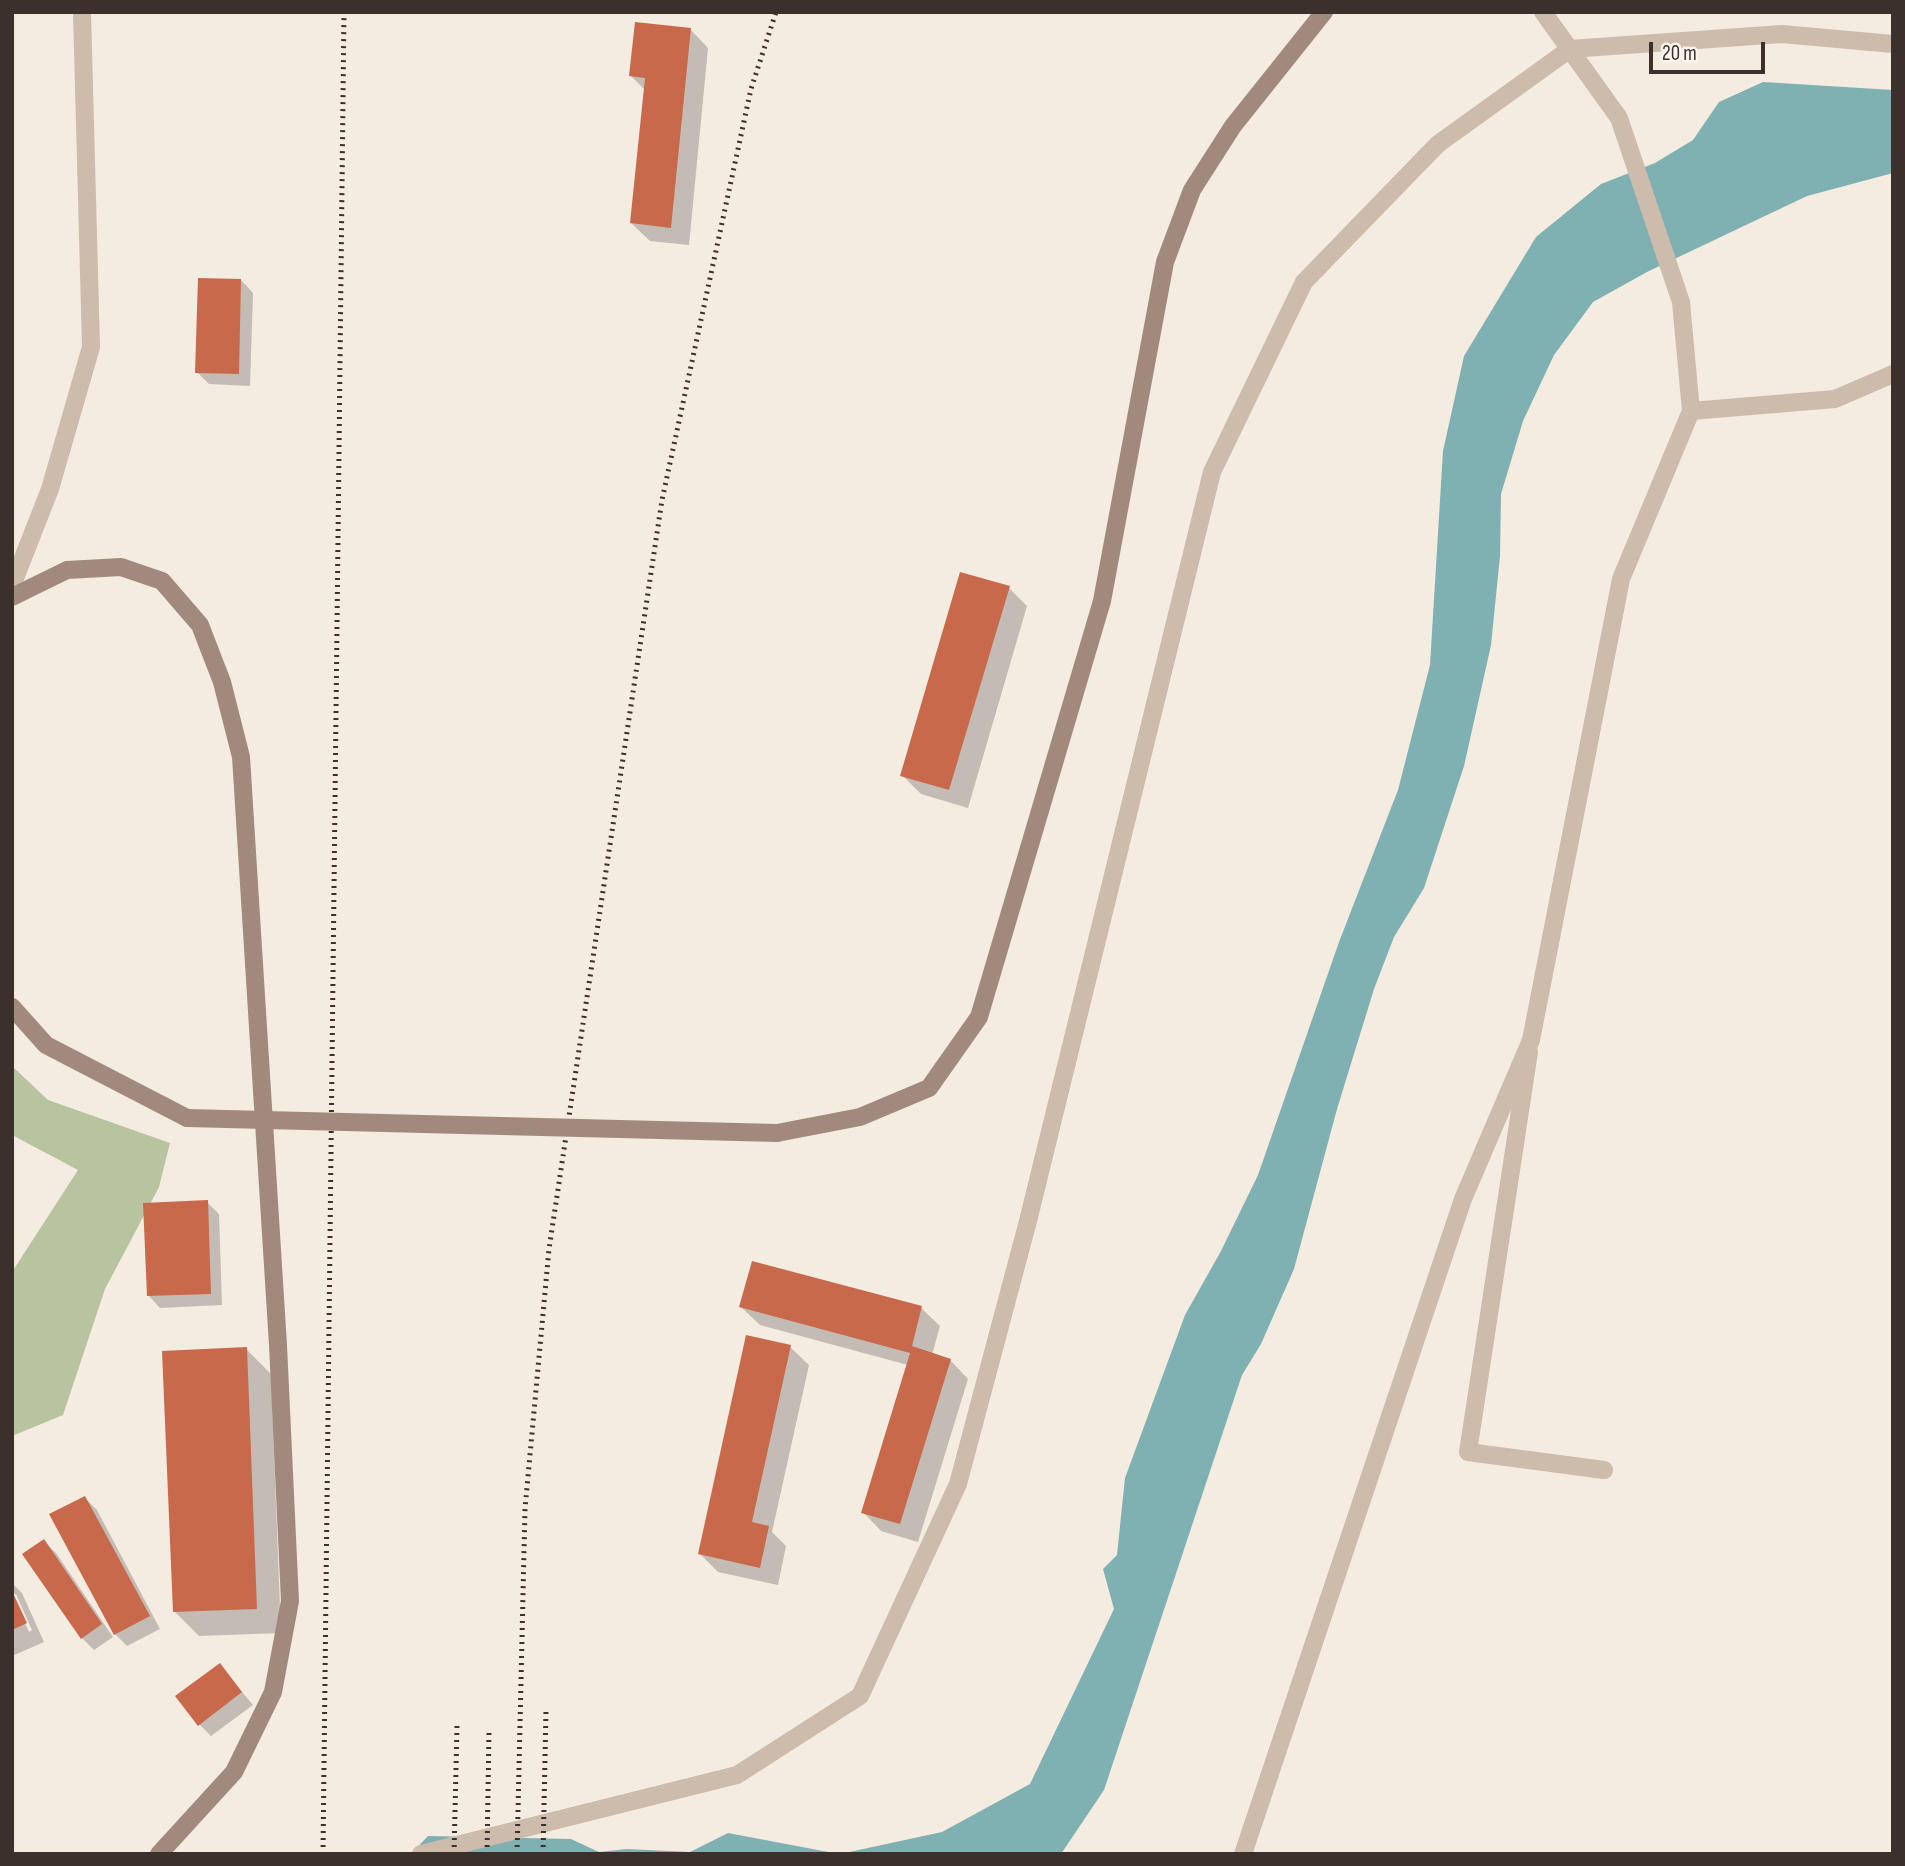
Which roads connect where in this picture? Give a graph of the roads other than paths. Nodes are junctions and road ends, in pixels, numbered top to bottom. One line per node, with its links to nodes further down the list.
1 (82, 12): 8 (street)
2 (1324, 12): 10 (street, bridge)
3 (1543, 12): 5 (street)
4 (1893, 44): 5 (street)
5 (1570, 50): 7 (street); 14 (street)
6 (1893, 374): 7 (street)
7 (1691, 411): 11 (street)
8 (12, 586)
9 (12, 597): 13 (street)
10 (12, 1007)
11 (1531, 1040): 12 (street); 15 (street)
12 (1604, 1470)
13 (159, 1854)
14 (421, 1854)
15 (1243, 1854)

